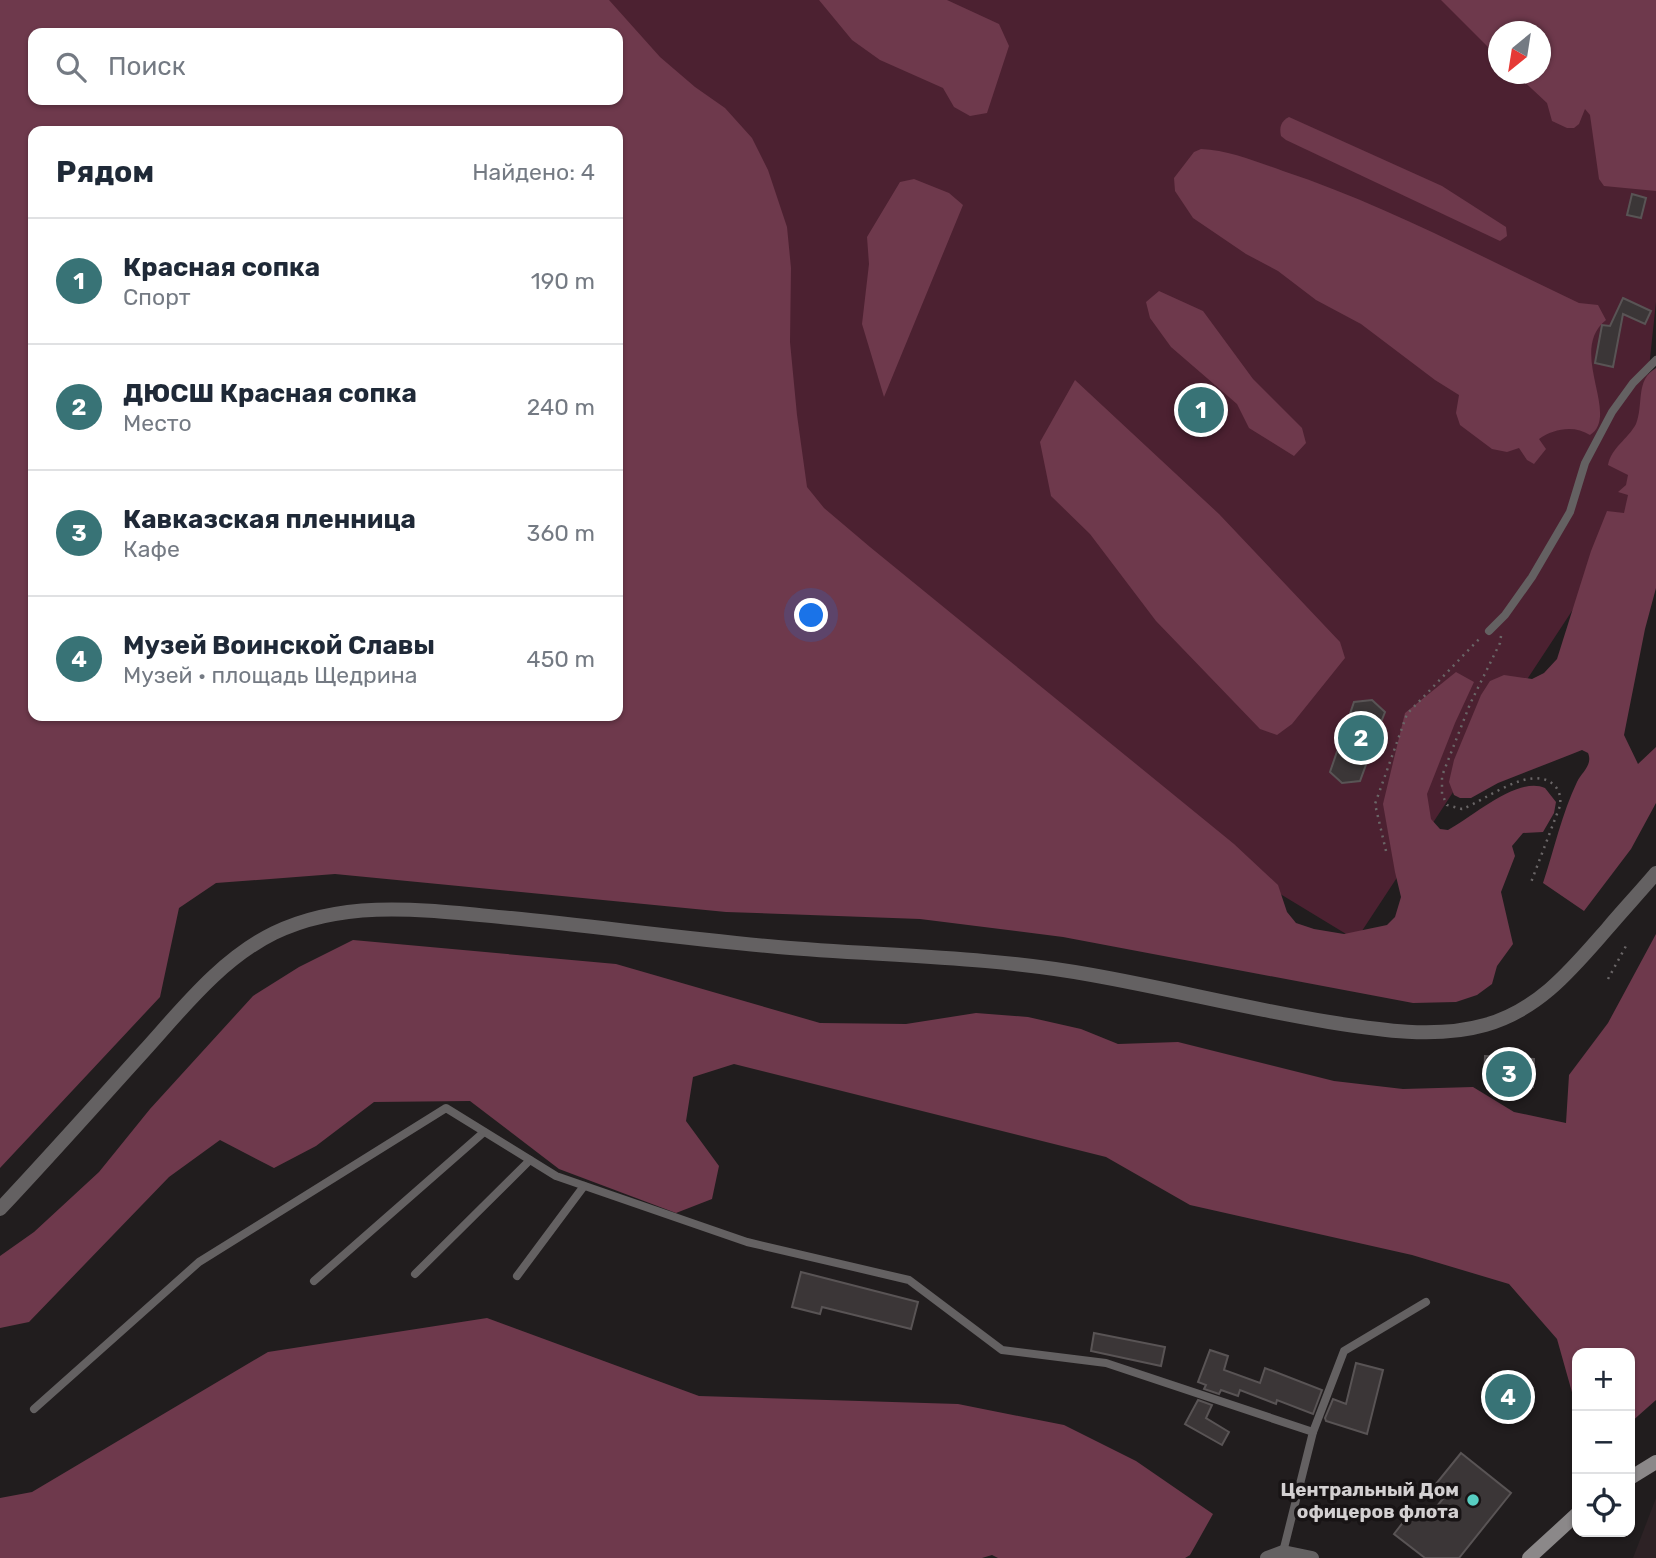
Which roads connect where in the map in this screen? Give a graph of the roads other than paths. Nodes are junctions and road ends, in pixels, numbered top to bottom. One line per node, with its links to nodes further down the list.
1 (1656, 360): 2 (lane)
2 (1489, 631)
3 (1655, 874): 7 (street)
4 (484, 1132): 5 (lane); 10 (lane); 12 (lane)
5 (530, 1160): 6 (lane); 8 (lane)
6 (584, 1186): 9 (lane); 13 (lane)
7 (0, 1209)
8 (415, 1274)
9 (517, 1276)
10 (314, 1281)
11 (1426, 1302): 13 (lane)
12 (34, 1409)
13 (1313, 1432): 17 (lane)
14 (1654, 1466): 15 (main road)
15 (1635, 1476)
16 (1572, 1519): 20 (main road)
17 (1283, 1552): 18 (street); 19 (street)
18 (1267, 1558)
19 (1312, 1558)
20 (1529, 1558)

